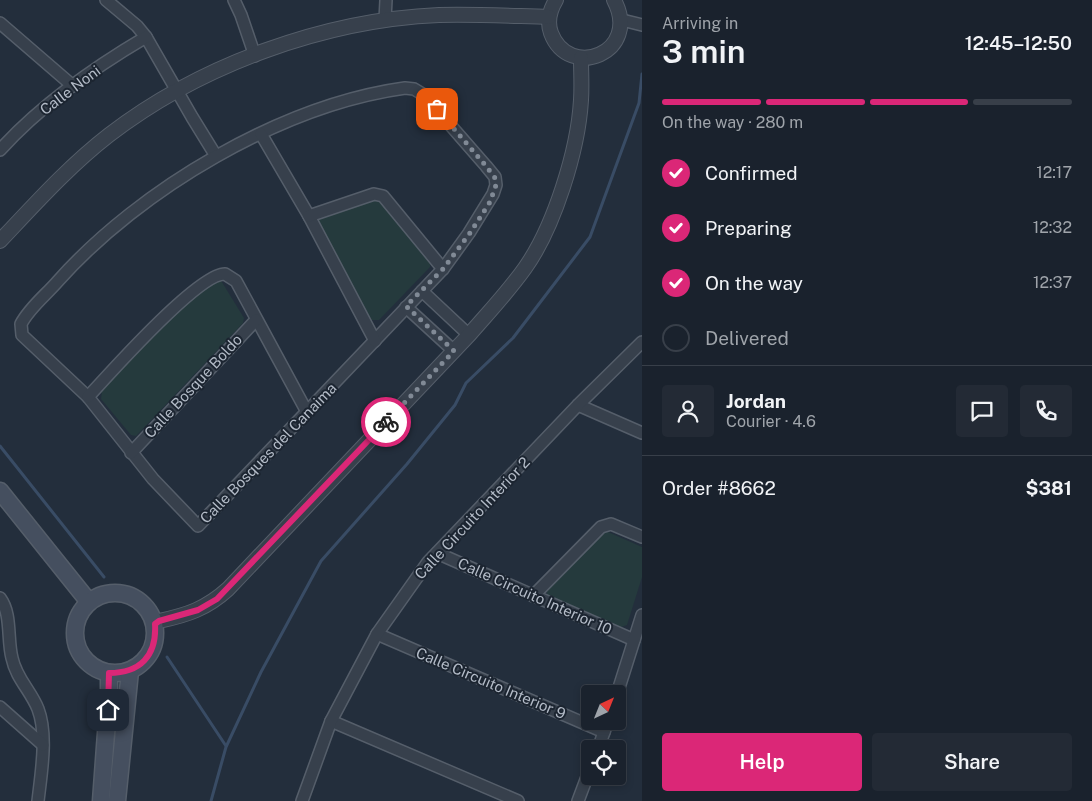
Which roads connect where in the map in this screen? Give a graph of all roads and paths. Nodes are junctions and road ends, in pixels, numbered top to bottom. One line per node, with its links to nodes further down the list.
1 (106, 0): 11 (street)
2 (234, 0): 12 (street)
3 (386, 0): 7 (street)
4 (556, 0): 6 (street)
5 (614, 0): 8 (street)
6 (549, 18): 7 (street); 13 (street)
7 (385, 20): 12 (street)
8 (622, 20): 10 (street); 13 (street)
9 (0, 23): 14 (street)
10 (639, 24)
11 (146, 38): 14 (street, Calle Noni); 15 (street)
12 (255, 56): 15 (street)
13 (581, 58): 26 (street)
14 (72, 86): 17 (street, Calle Noni)
15 (177, 90): 19 (street); 21 (street)
16 (261, 134): 19 (street, Calle Bosques del Canaima); 20 (street); 22 (street, Calle Bosques del Canaima)
17 (4, 136): 18 (street, Calle Noni)
18 (0, 150)
19 (216, 156): 30 (street, Calle Bosques del Canaima)
20 (309, 216): 22 (street); 27 (street)
21 (0, 241)
22 (443, 269): 23 (street, Calle Bosques del Canaima)
23 (422, 290): 24 (street, Calle Bosques del Canaima); 26 (street)
24 (406, 306): 27 (street, Calle Bosques del Canaima); 29 (street)
25 (256, 320): 30 (street, Calle Bosque Boldo); 32 (street, Calle Bosque Boldo); 34 (street, Calle Bosque Boldo)
26 (469, 335): 29 (street)
27 (375, 341): 32 (street, Calle Bosques del Canaima)
28 (642, 342): 31 (street, Calle Circuito Interior 2)
29 (454, 351): 42 (street)
30 (88, 397): 34 (street, Calle Bosques del Canaima)
31 (578, 405): 33 (street); 37 (street, Calle Circuito Interior 2)
32 (307, 412): 34 (street, Calle Bosques del Canaima)
33 (642, 433)
34 (131, 453)
35 (0, 491): 40 (main road)
36 (642, 537): 38 (street)
37 (437, 553): 38 (street, Calle Circuito Interior 10); 43 (street, Calle Circuito Interior 2)
38 (532, 596): 44 (street, Calle Circuito Interior 10)
39 (0, 598): 51 (street)
40 (89, 602): 42 (main road); 46 (main road)
41 (642, 615): 44 (street)
42 (155, 624): 45 (main road)
43 (377, 634): 49 (street, Calle Circuito Interior 9); 50 (street, Calle Circuito Interior 2)
44 (634, 640): 47 (street)
45 (130, 671): 46 (main road); 55 (main road)
46 (109, 673): 54 (main road)
47 (620, 685)
48 (0, 707): 51 (street)
49 (581, 717)
50 (331, 721): 56 (street, Calle Circuito Interior 2); 57 (street)
51 (43, 744): 53 (street)
52 (584, 785): 58 (street)
53 (38, 801)
54 (100, 801)
55 (117, 801)
56 (302, 801)
57 (518, 801)
58 (578, 801)

